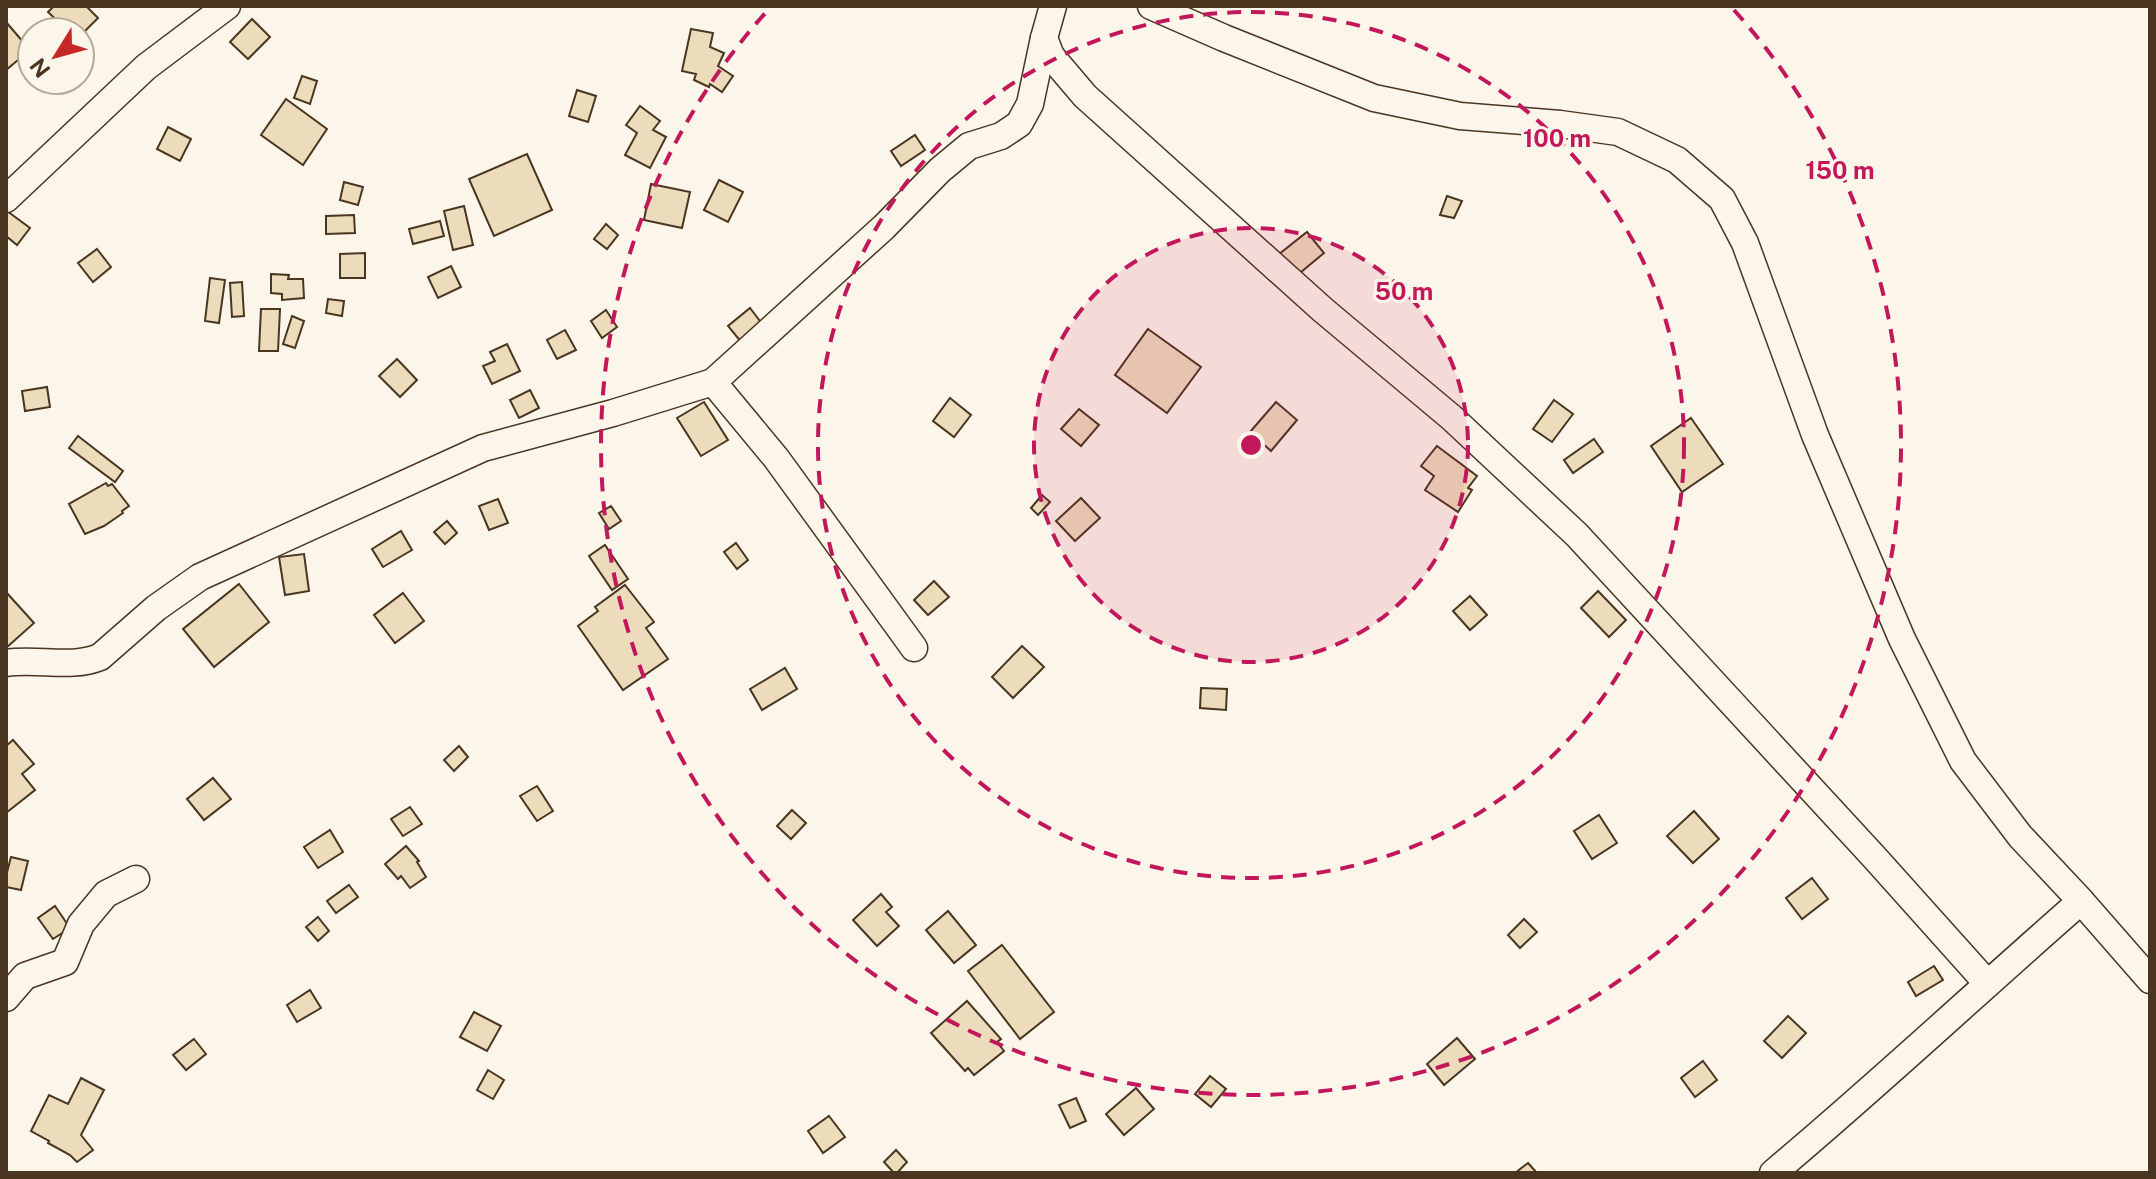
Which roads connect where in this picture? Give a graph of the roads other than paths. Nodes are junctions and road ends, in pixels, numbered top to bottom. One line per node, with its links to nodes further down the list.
1 (227, 6): 5 (street)
2 (1053, 6): 4 (street)
3 (1151, 6): 10 (street)
4 (1044, 38): 6 (street); 12 (street)
5 (6, 199)
6 (713, 382): 7 (street); 8 (street)
7 (914, 648)
8 (6, 663)
9 (136, 879): 13 (street)
10 (2081, 901): 11 (street); 12 (street)
11 (2150, 980)
12 (1987, 983): 14 (street)
13 (6, 998)
14 (1773, 1173)

